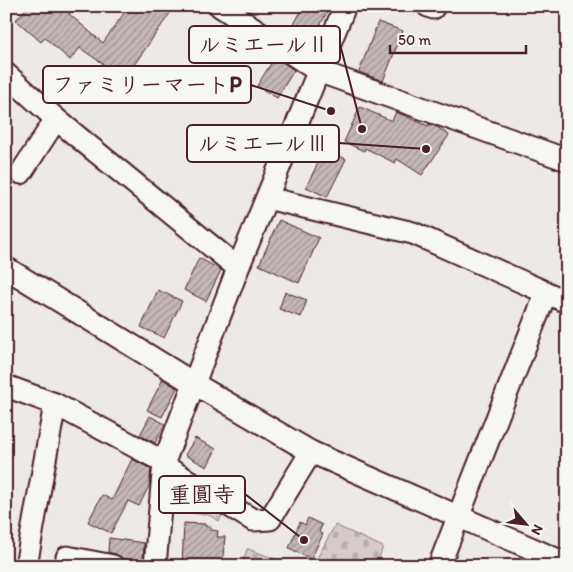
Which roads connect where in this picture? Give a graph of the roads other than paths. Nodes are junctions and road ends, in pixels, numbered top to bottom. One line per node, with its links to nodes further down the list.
1 (220, 6): 3 (street)
2 (345, 6): 3 (street)
3 (318, 71): 6 (street); 8 (street)
4 (6, 74): 5 (street)
5 (56, 119): 7 (street); 10 (street)
6 (567, 160)
7 (21, 173)
8 (267, 198): 10 (street); 11 (street)
9 (6, 268): 13 (street)
10 (238, 268): 13 (street)
11 (546, 293): 12 (street); 18 (street)
12 (567, 302)
13 (193, 383): 16 (street); 17 (street)
14 (6, 386): 15 (street)
15 (55, 404): 17 (street); 21 (street)
16 (311, 452): 17 (street); 18 (street)
17 (164, 464): 23 (street)
18 (459, 518): 20 (street); 24 (street)
19 (67, 557): 22 (street)
20 (567, 564)
21 (26, 566)
22 (113, 566)
23 (155, 566)
24 (439, 566)

